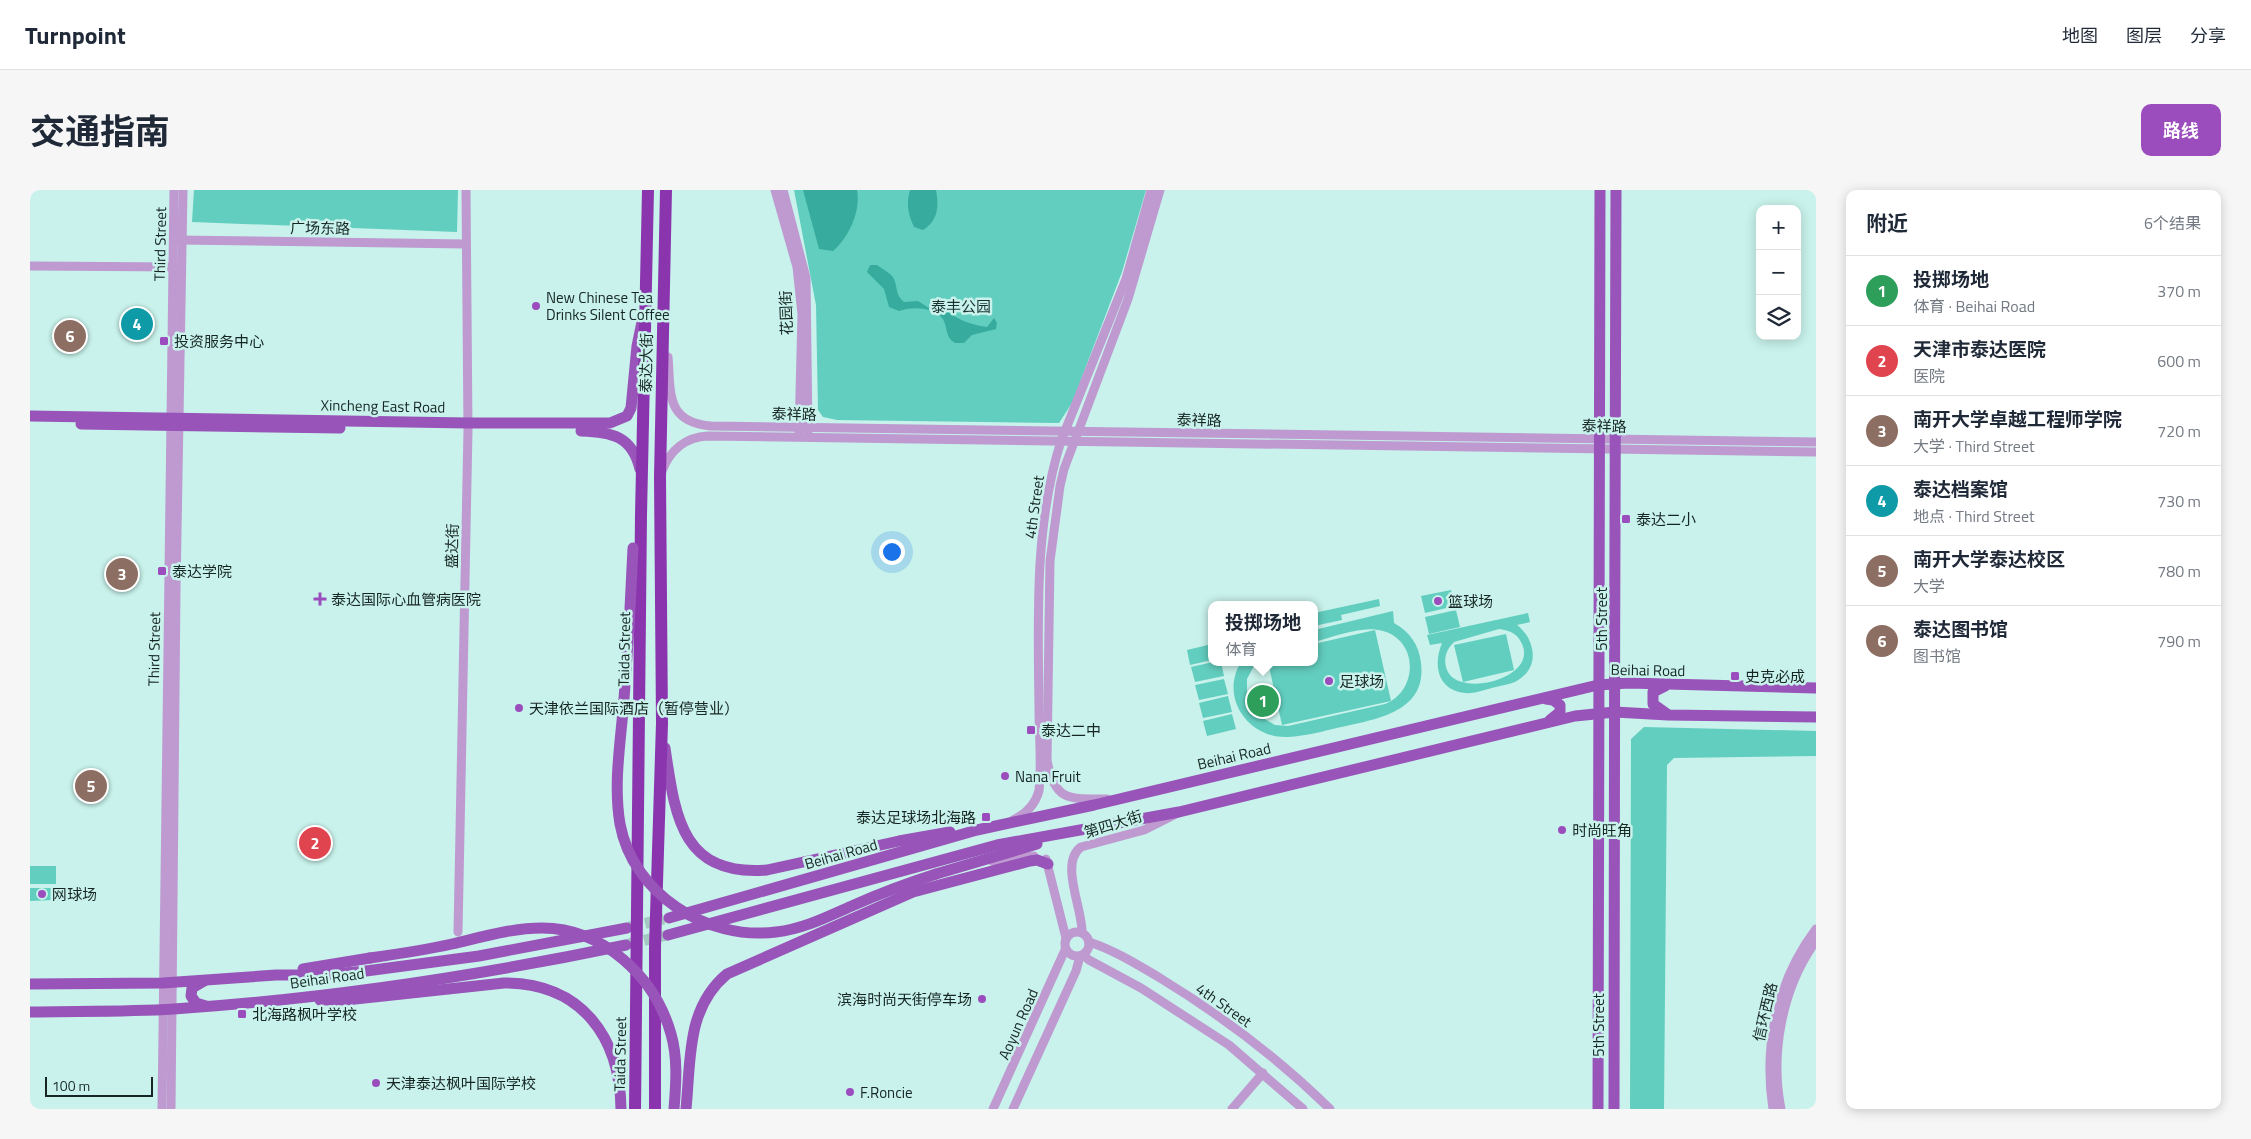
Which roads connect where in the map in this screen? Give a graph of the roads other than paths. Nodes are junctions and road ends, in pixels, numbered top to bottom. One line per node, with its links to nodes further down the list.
1 (174, 190): 12 (street, Third Street)
2 (183, 190): 12 (street, Third Street)
3 (466, 190): 13 (street, 盛达街)
4 (648, 190): 16 (highway, Taida Street)
5 (666, 190): 17 (highway, 泰达大街)
6 (775, 190): 23 (street, 花园街)
7 (783, 190): 23 (street, 花园街)
8 (1151, 190): 22 (street, 4th Street)
9 (1160, 190): 24 (street)
10 (1600, 190): 27 (main road, 5th Street)
11 (1616, 190): 28 (main road, 5th Street)
12 (178, 240): 13 (street, 广场东路); 15 (street, Third Street)
13 (466, 244): 21 (street, 盛达街)
14 (30, 266): 15 (street)
15 (178, 267): 19 (street, Third Street)
16 (644, 310): 21 (main road, Xincheng East Road); 30 (highway, Taida Street)
17 (663, 323): 23 (street, 泰祥路); 31 (highway, 泰达大街)
18 (30, 416): 19 (main road, Xincheng East Road)
19 (175, 421): 20 (main road, Xincheng East Road); 21 (main road, Xincheng East Road); 68 (street, Third Street)
20 (30, 423)
21 (468, 427): 30 (main road, Xincheng East Road); 57 (street, 盛达街)
22 (1065, 431): 23 (street, 泰祥路); 24 (street, 泰祥路); 25 (street, 4th Street)
23 (804, 433): 25 (street, 泰祥路); 31 (street, 泰祥路)
24 (1076, 436): 25 (street, 泰祥路); 27 (street, 泰祥路); 47 (street)
25 (1061, 441): 49 (street, 4th Street)
26 (1816, 442): 28 (street, 泰祥路)
27 (1599, 444): 28 (street, 泰祥路); 33 (main road, 5th Street)
28 (1617, 445): 29 (street, 泰祥路); 34 (main road, 5th Street)
29 (1816, 452)
30 (642, 476): 32 (highway, Taida Street)
31 (660, 477): 44 (highway)
32 (641, 515): 53 (main road, bridge); 80 (highway, Taida Street)
33 (1599, 656): 38 (main road); 39 (main road, 5th Street)
34 (1616, 656): 35 (main road); 39 (main road, 5th Street)
35 (1645, 684): 36 (main road, Beihai Road); 39 (main road, Beihai Road)
36 (1669, 685): 37 (main road, Beihai Road); 41 (main road)
37 (1816, 688)
38 (1571, 692): 39 (main road, Beihai Road); 40 (main road, Beihai Road)
39 (1606, 697): 41 (main road); 42 (main road, Beihai Road); 46 (main road, 5th Street); 90 (main road, 5th Street)
40 (1539, 699): 45 (main road); 47 (main road, Beihai Road)
41 (1668, 715): 43 (main road)
42 (1575, 716): 45 (main road, Beihai Road); 46 (main road)
43 (1816, 717)
44 (662, 723): 50 (main road); 81 (highway)
45 (1544, 723): 48 (main road, Beihai Road)
46 (1598, 742): 89 (main road, 5th Street)
47 (1122, 798): 49 (main road, Beihai Road)
48 (1179, 812): 51 (main road, Beihai Road); 58 (street, 第四大街)
49 (1001, 825): 50 (main road, Beihai Road)
50 (977, 830): 54 (main road, Beihai Road)
51 (1062, 835): 53 (main road); 59 (main road, Beihai Road)
52 (1048, 864): 53 (street); 60 (street); 83 (main road)
53 (970, 865)
54 (668, 918)
55 (627, 928): 66 (main road, Beihai Road)
56 (1816, 929): 91 (street, 信环西路)
57 (458, 932)
58 (1082, 933): 60 (street); 62 (street)
59 (668, 935)
60 (1066, 938): 64 (street)
61 (1816, 941): 92 (street, 信环西路)
62 (1089, 942): 65 (street); 74 (street, 4th Street)
63 (626, 945): 70 (main road, Beihai Road)
64 (1066, 950): 65 (street); 84 (street, Aoyun Road)
65 (1081, 956): 75 (street, 4th Street); 85 (street, Aoyun Road)
66 (276, 975): 67 (main road, Beihai Road); 82 (main road, bridge)
67 (206, 980): 68 (main road, Beihai Road); 71 (main road)
68 (168, 983): 69 (main road, Beihai Road); 72 (street, Third Street)
69 (30, 984)
70 (291, 999): 71 (main road, Beihai Road); 79 (main road)
71 (207, 1006): 72 (main road, Beihai Road)
72 (168, 1009): 73 (main road, Beihai Road); 77 (street, Third Street); 78 (street, Third Street)
73 (30, 1012)
74 (1285, 1069): 76 (street); 88 (street, 4th Street)
75 (1263, 1073): 76 (street, 4th Street); 86 (street)
76 (1274, 1082): 87 (street, 4th Street)
77 (162, 1109)
78 (171, 1109)
79 (622, 1109)
80 (635, 1109)
81 (655, 1109)
82 (674, 1109)
83 (686, 1109)
84 (994, 1109)
85 (1013, 1109)
86 (1232, 1109)
87 (1303, 1109)
88 (1330, 1109)
89 (1598, 1109)
90 (1614, 1109)
91 (1774, 1109)
92 (1781, 1109)

